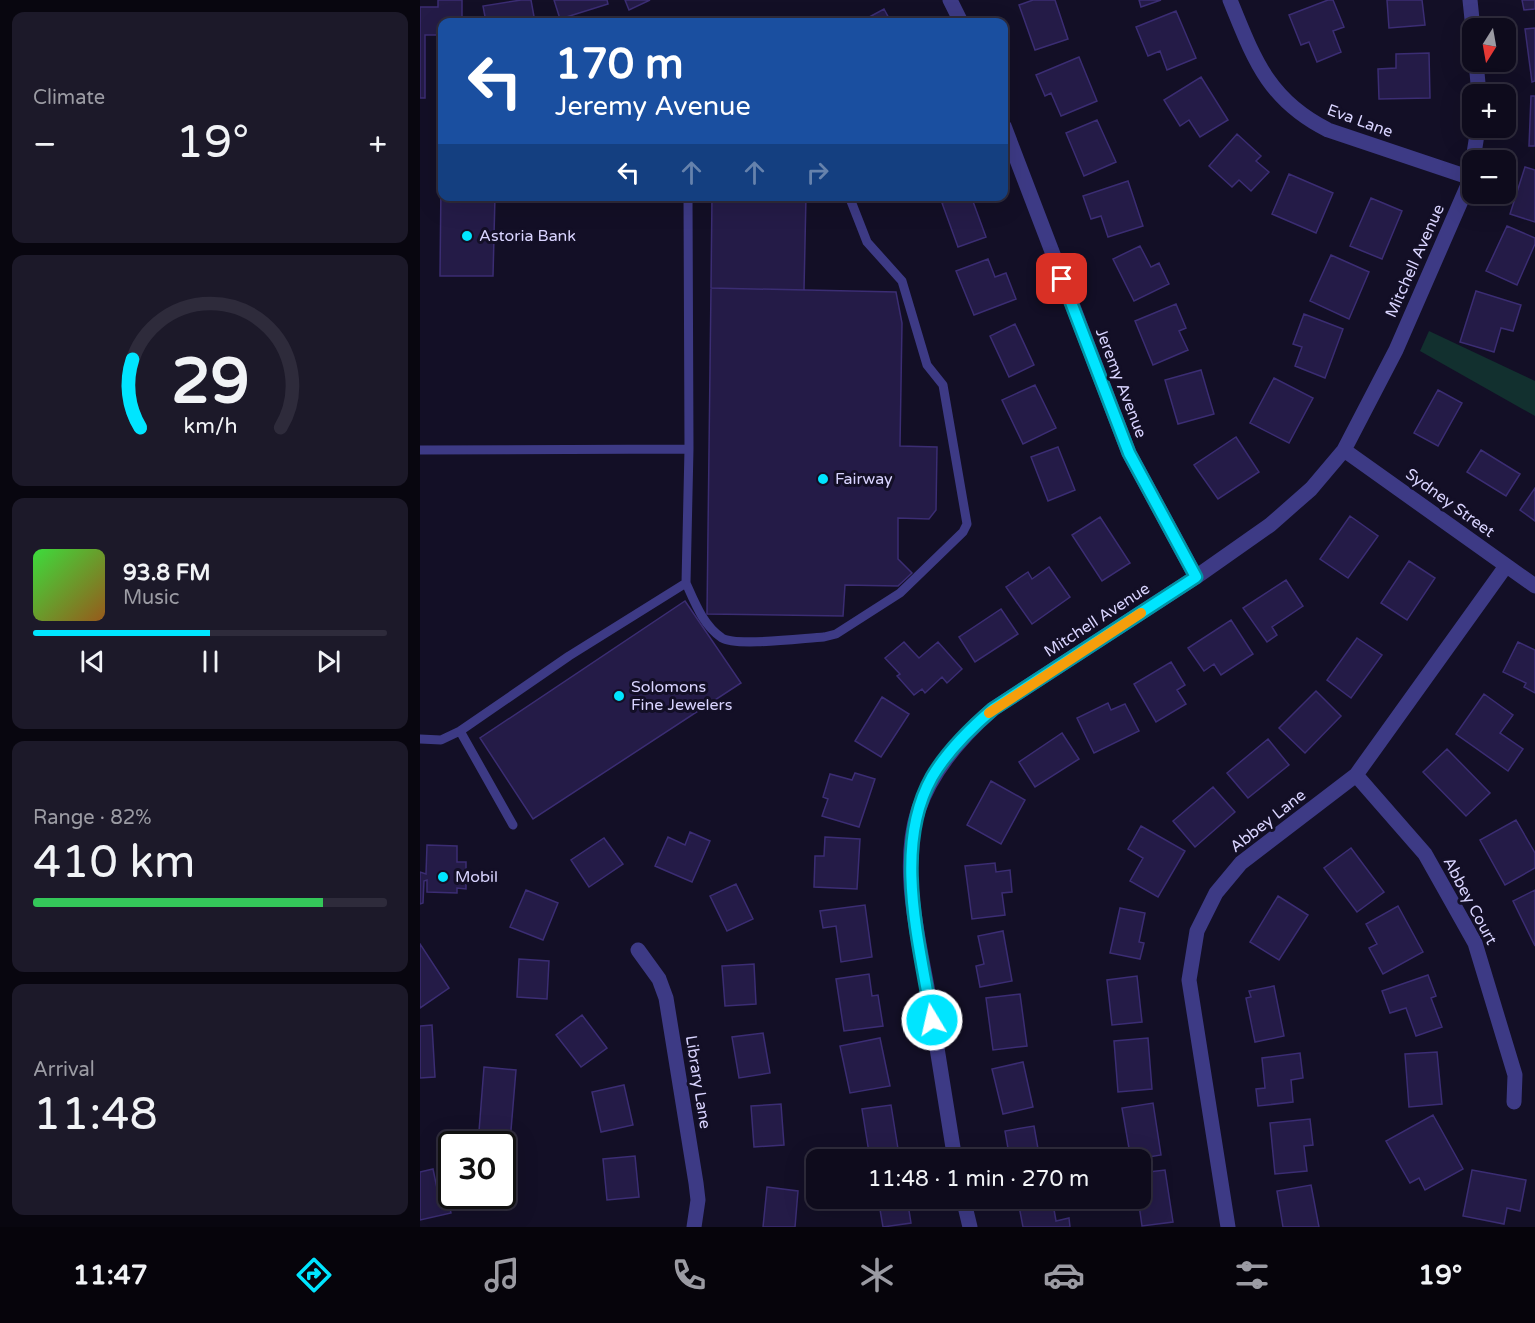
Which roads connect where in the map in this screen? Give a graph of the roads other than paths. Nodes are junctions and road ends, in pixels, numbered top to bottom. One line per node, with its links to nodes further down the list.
1 (950, 0): 4 (street)
2 (1230, 0): 7 (street, Eva Lane)
3 (1470, 0): 5 (street)
4 (959, 18)
5 (1472, 18)
6 (1008, 136): 15 (street, Jeremy Avenue)
7 (1462, 164)
8 (1462, 191): 13 (street, Mitchell Avenue)
9 (688, 201): 11 (lane)
10 (851, 201): 16 (lane)
11 (689, 449): 12 (lane); 16 (lane)
12 (420, 450)
13 (1344, 450): 14 (street, Sydney Street); 15 (street, Mitchell Avenue)
14 (1506, 566): 17 (street, Sydney Street); 20 (street, Abbey Lane)
15 (1196, 577): 24 (street, Mitchell Avenue)
16 (686, 583): 18 (lane)
17 (1535, 586)
18 (460, 731): 19 (lane); 21 (lane)
19 (420, 739)
20 (1356, 775): 23 (street, Abbey Court); 28 (street, Abbey Lane)
21 (513, 825)
22 (638, 950): 26 (street, Library Lane)
23 (1514, 1102)
24 (953, 1149)
25 (966, 1209): 27 (street)
26 (694, 1227)
27 (970, 1227)
28 (1228, 1227)

